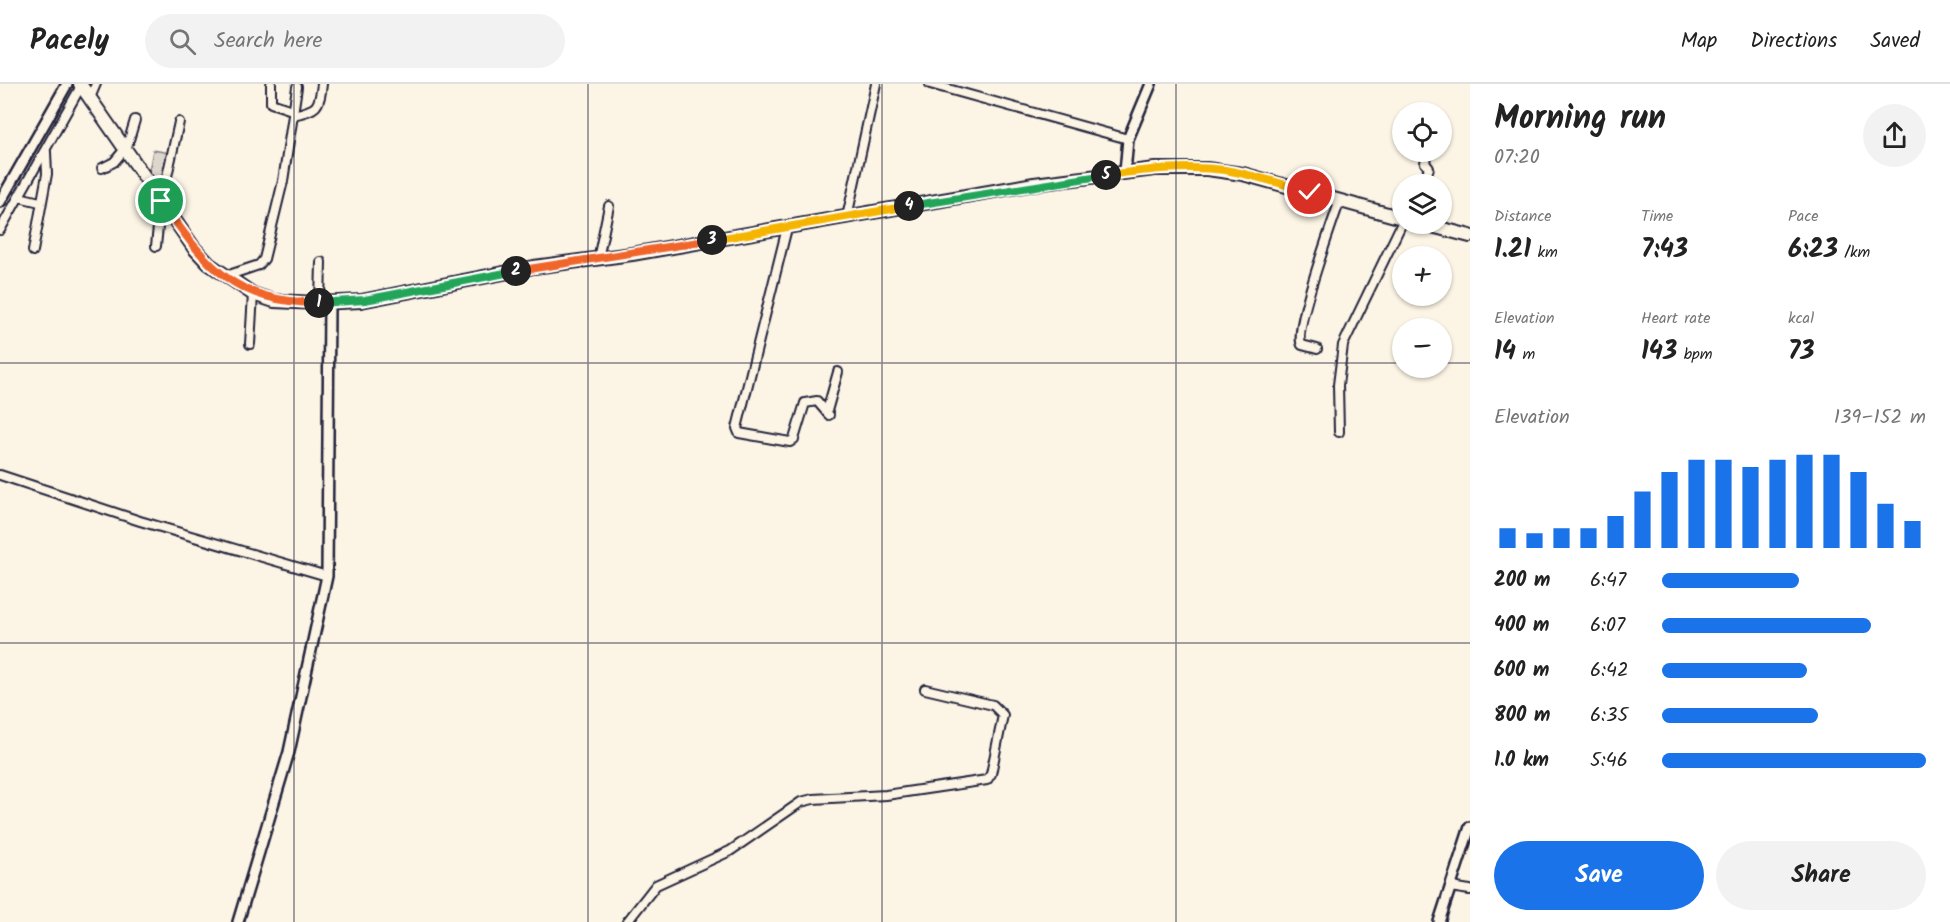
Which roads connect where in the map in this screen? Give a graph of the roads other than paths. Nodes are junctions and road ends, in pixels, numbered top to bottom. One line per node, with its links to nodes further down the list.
1 (67, 84): 22 (street)
2 (96, 84): 10 (street)
3 (272, 84): 11 (street)
4 (322, 84): 11 (street)
5 (876, 84): 26 (street)
6 (930, 84): 14 (street)
7 (1151, 84): 14 (street)
8 (81, 85): 10 (main road); 16 (street)
9 (297, 87): 11 (street)
10 (90, 98): 15 (main road)
11 (293, 112): 34 (street)
12 (135, 120): 15 (street)
13 (179, 122): 21 (street)
14 (1128, 139): 18 (street)
15 (125, 150): 17 (street); 21 (main road)
16 (46, 152): 19 (street); 23 (street)
17 (102, 168)
18 (1125, 172): 20 (main road); 26 (main road)
19 (19, 197): 23 (street); 28 (street)
20 (1340, 200): 25 (main road); 38 (street)
21 (161, 201): 30 (street); 34 (main road)
22 (0, 202)
23 (40, 202): 31 (street)
24 (609, 206): 32 (street)
25 (1392, 214)
26 (847, 217): 27 (main road)
27 (787, 228): 32 (main road); 39 (street)
28 (0, 230)
29 (1393, 234): 40 (street)
30 (156, 246)
31 (33, 251)
32 (598, 259): 36 (main road)
33 (321, 262): 36 (street)
34 (226, 276): 35 (main road)
35 (253, 294): 36 (main road); 37 (street)
36 (325, 303): 42 (street)
37 (250, 344)
38 (1317, 349)
39 (838, 372)
40 (1339, 432)
41 (0, 476): 42 (street)
42 (327, 576): 48 (street)
43 (925, 689): 49 (street)
44 (1470, 827): 45 (street)
45 (1466, 856): 46 (street)
46 (1450, 887): 47 (street); 50 (street)
47 (1470, 890)
48 (238, 922)
49 (627, 922)
50 (1439, 922)

